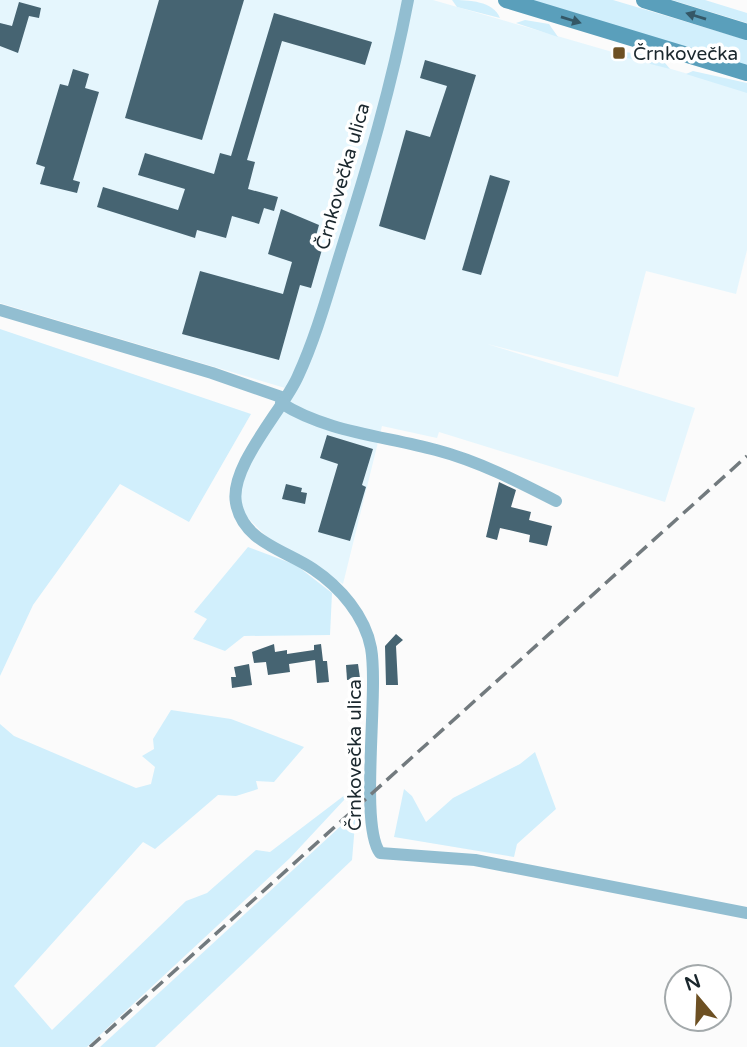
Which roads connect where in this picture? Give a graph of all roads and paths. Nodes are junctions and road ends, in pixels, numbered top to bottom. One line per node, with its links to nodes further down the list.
1 (408, 0): 7 (street, Črnkovečka ulica)
2 (506, 0): 5 (main road, one-way to 5)
3 (644, 0): 4 (main road, one-way to 3)
4 (747, 32)
5 (747, 73)
6 (0, 310): 7 (street)
7 (282, 400): 8 (street); 9 (street, Črnkovečka ulica)
8 (555, 500)
9 (747, 913)

